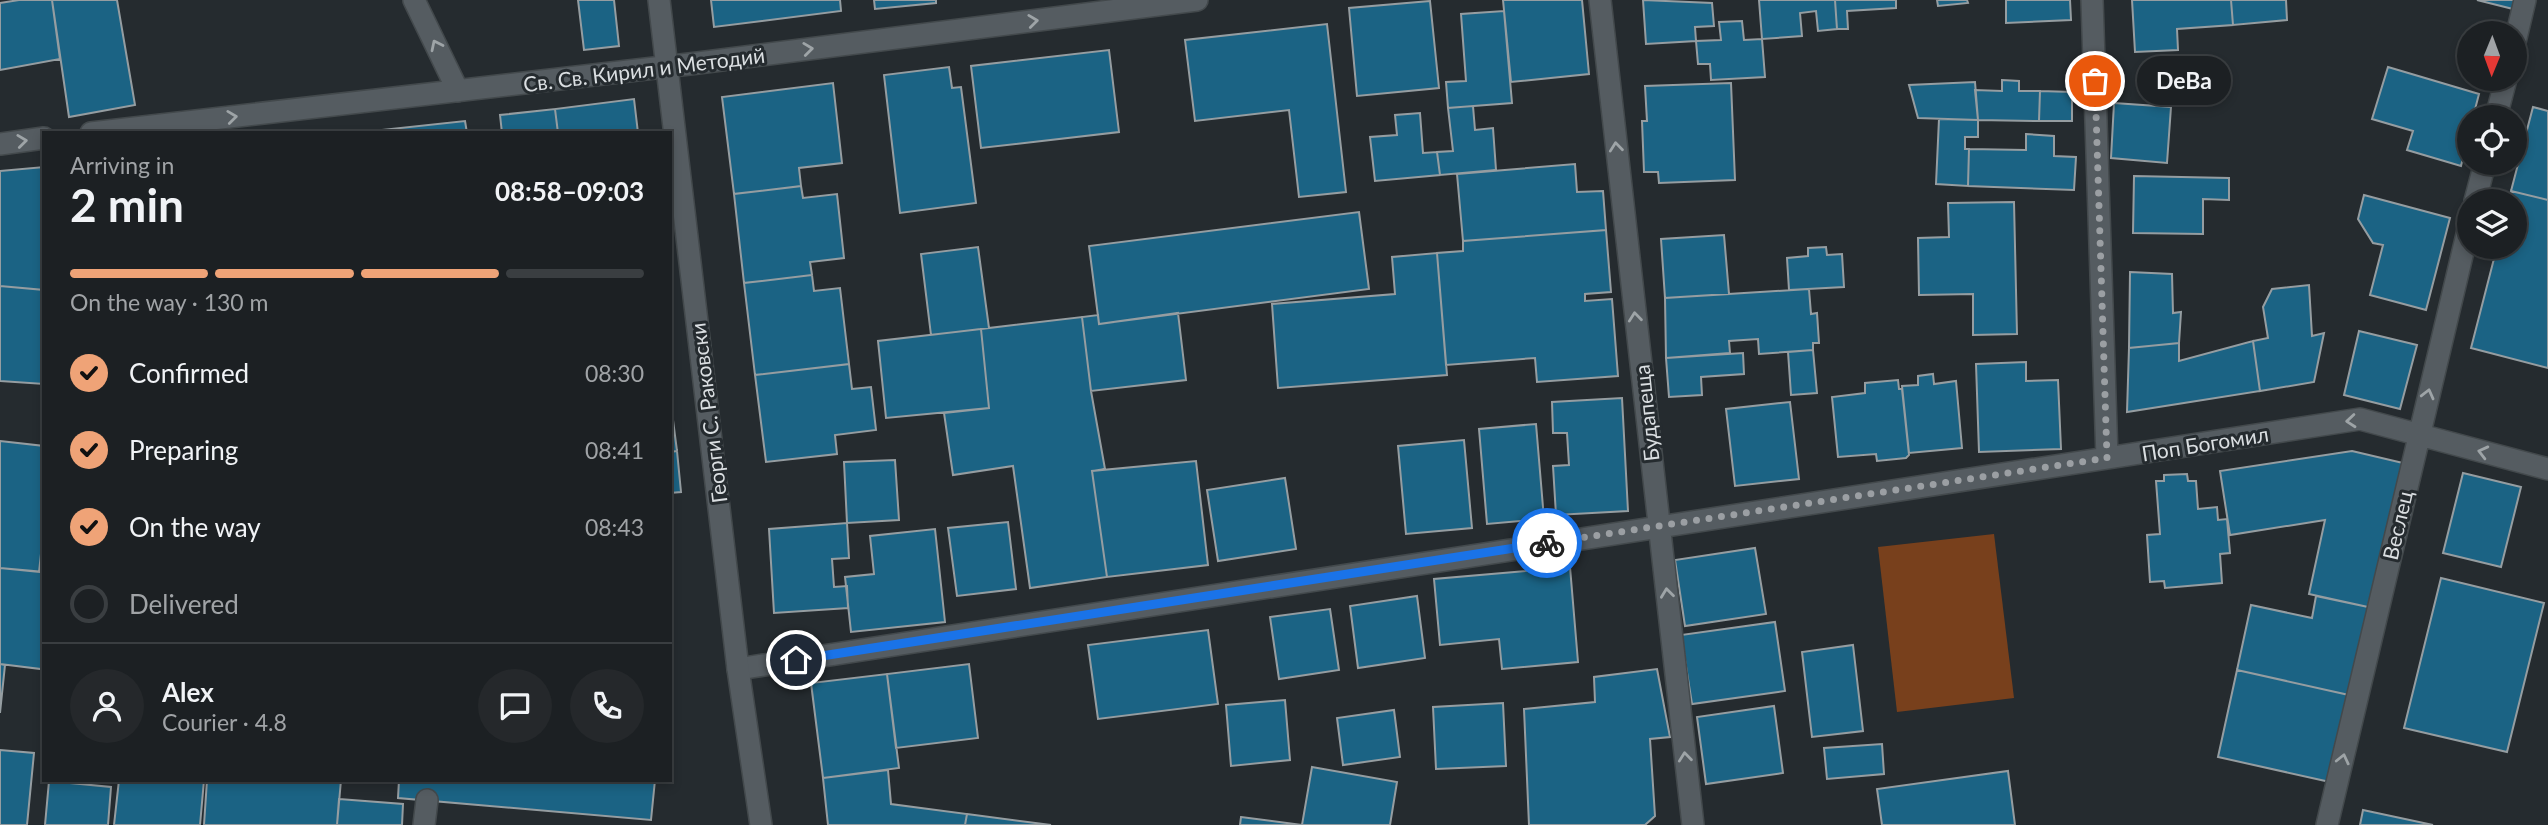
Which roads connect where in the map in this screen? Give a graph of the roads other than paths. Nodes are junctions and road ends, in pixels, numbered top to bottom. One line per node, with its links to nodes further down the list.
1 (414, 0): 9 (street, one-way to 1)
2 (659, 0): 8 (street, Георги С. Раковски)
3 (1197, 0): 8 (street, Св. Св. Кирил и Методий, one-way to 3)
4 (1600, 0): 17 (street, Будапеща, one-way to 4)
5 (2092, 0): 15 (street)
6 (2525, 0): 7 (street)
7 (2520, 21)
8 (667, 67): 9 (street, Св. Св. Кирил и Методий); 18 (street, Георги С. Раковски)
9 (458, 91): 10 (street, Св. Св. Кирил и Методий, one-way to 9)
10 (108, 131)
11 (42, 138): 12 (street, one-way to 11)
12 (0, 144)
13 (2461, 259): 14 (street, Веслец, one-way to 13)
14 (2417, 435): 15 (street, Поп Богомил, one-way to 15); 16 (street, Поп Богомил, one-way to 14); 23 (street, Веслец, one-way to 14)
15 (2107, 458): 17 (street, Поп Богомил)
16 (2548, 469)
17 (1659, 525): 18 (street, Поп Богомил); 22 (street, Будапеща, one-way to 17)
18 (738, 669): 21 (street, Георги С. Раковски)
19 (427, 800): 20 (street)
20 (424, 825)
21 (761, 825)
22 (1693, 825)
23 (2327, 825)

